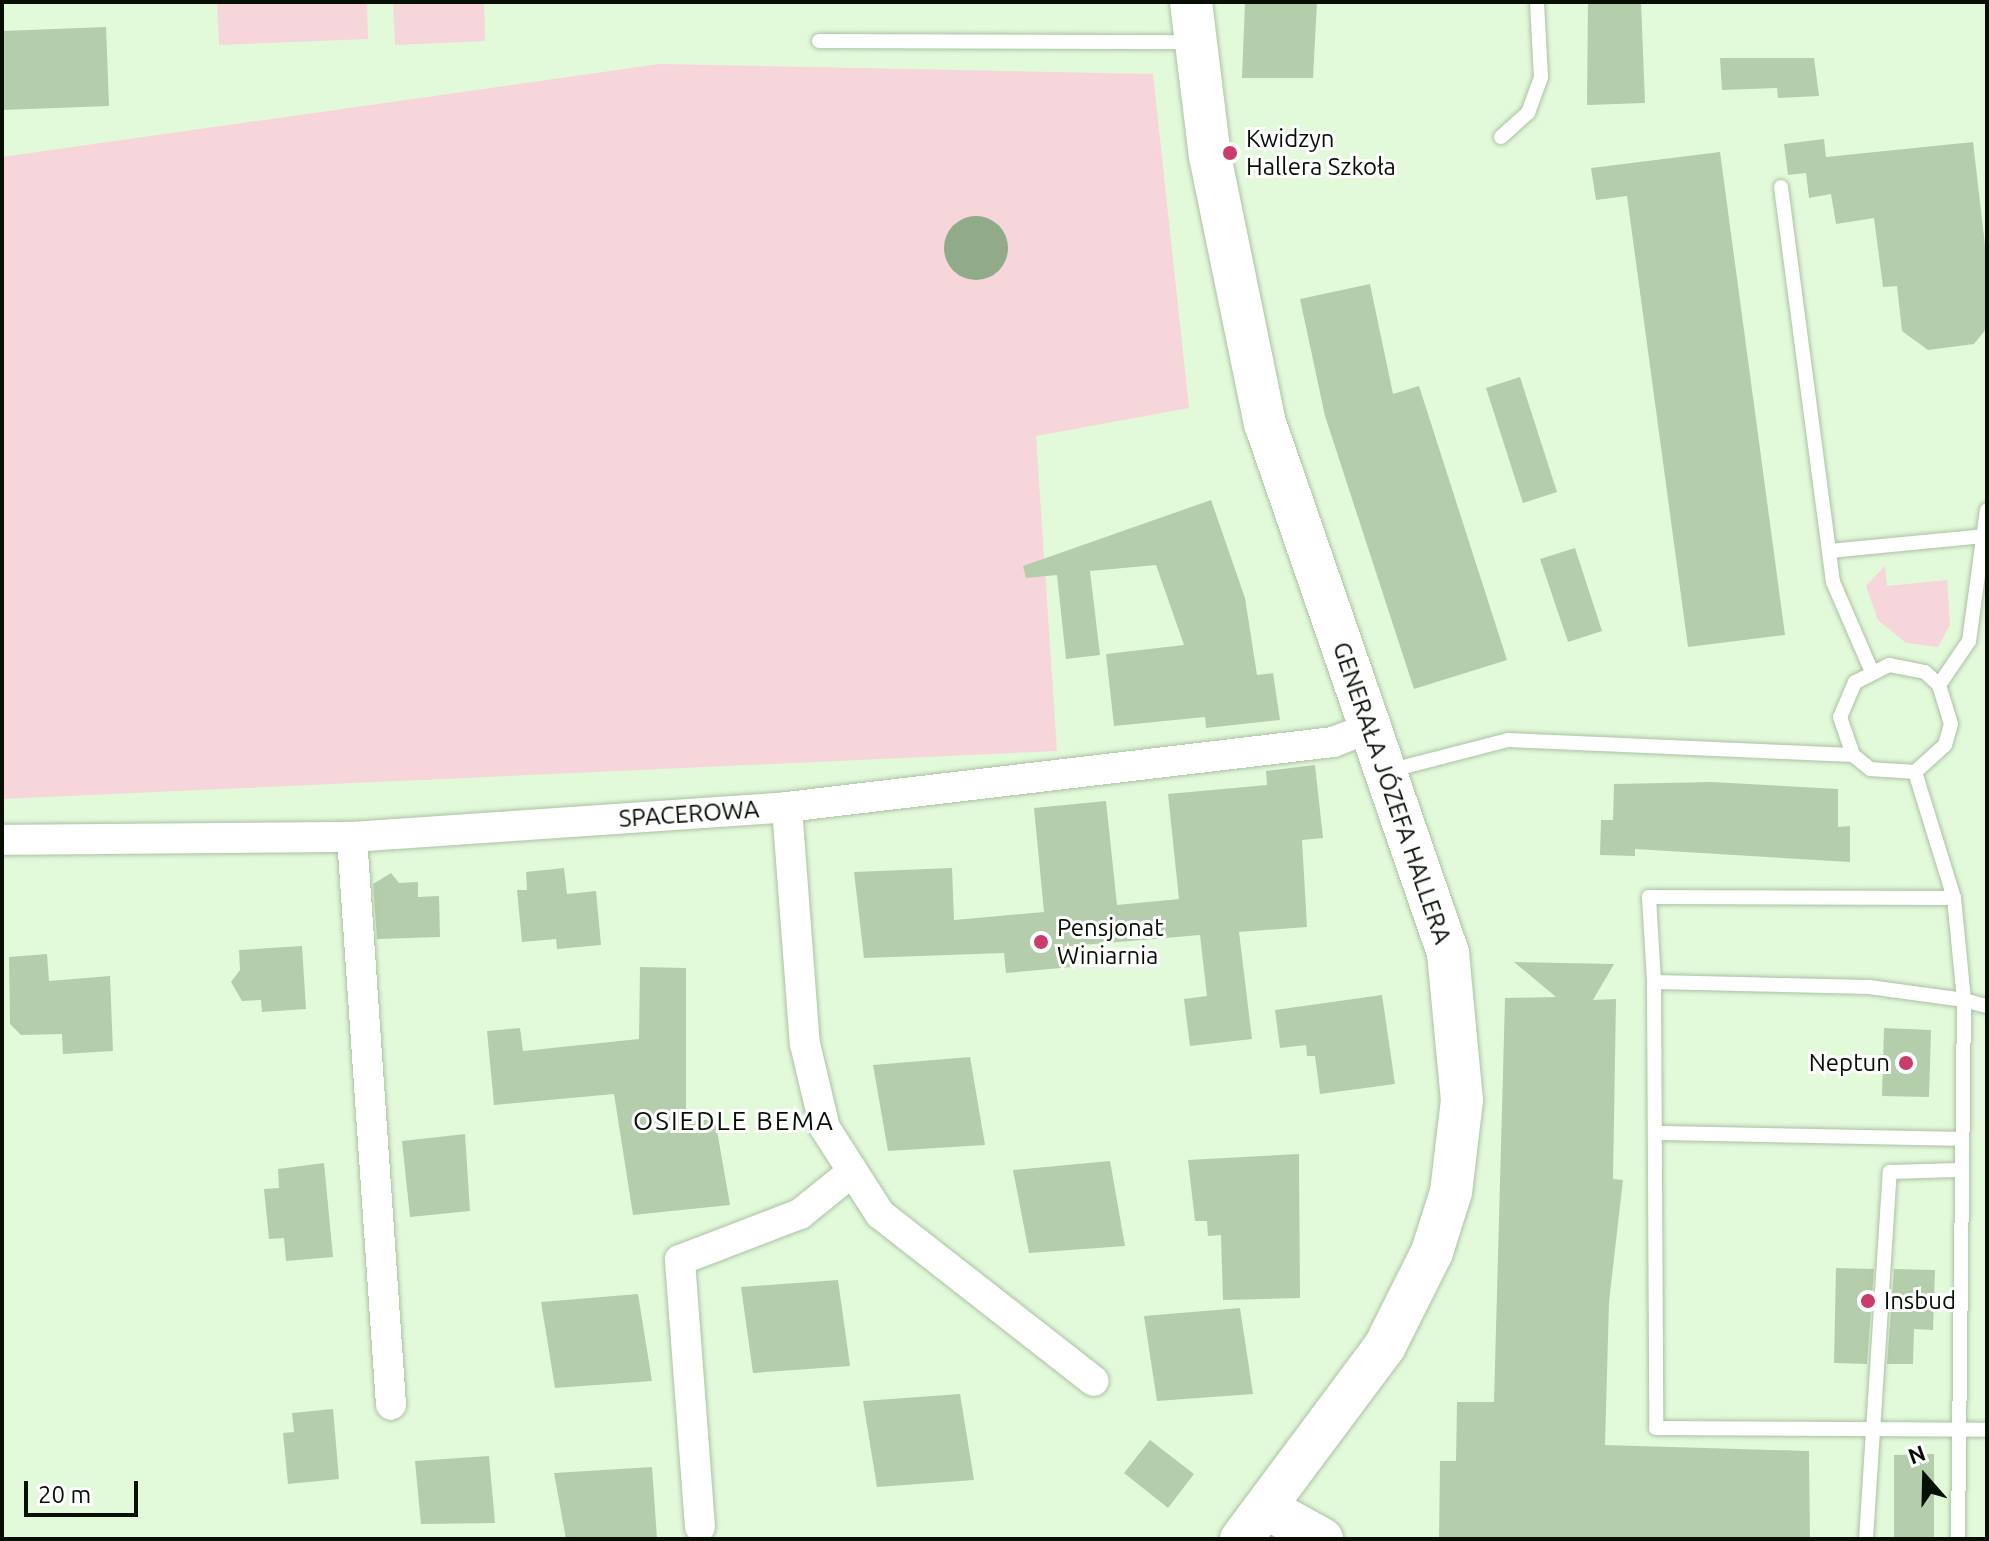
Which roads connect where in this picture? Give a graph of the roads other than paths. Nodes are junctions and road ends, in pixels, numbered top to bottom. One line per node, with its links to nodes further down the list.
1 (1537, 2): 4 (lane)
2 (1192, 22): 3 (lane); 11 (street, GENERAŁA JÓZEFA HALLERA)
3 (819, 41)
4 (1501, 137)
5 (1781, 187): 8 (lane)
6 (1987, 510): 7 (lane)
7 (1984, 536): 8 (lane); 10 (lane)
8 (1829, 551): 9 (lane)
9 (1871, 670): 10 (lane); 12 (lane)
10 (1939, 685): 14 (lane)
11 (1370, 728): 13 (street, GENERAŁA JÓZEFA HALLERA); 15 (street, SPACEROWA)
12 (1853, 755): 13 (lane); 14 (lane)
13 (1388, 771): 31 (street, GENERAŁA JÓZEFA HALLERA)
14 (1915, 772): 18 (lane)
15 (787, 807): 16 (street, SPACEROWA); 25 (street)
16 (352, 837): 17 (street, SPACEROWA); 27 (street)
17 (2, 840)
18 (1954, 898): 19 (lane); 20 (lane)
19 (1654, 982): 20 (lane); 22 (lane)
20 (1964, 1000): 21 (lane); 23 (lane)
21 (1987, 1006)
22 (1656, 1133): 23 (lane); 29 (lane)
23 (1959, 1139): 24 (lane)
24 (1958, 1170): 28 (lane); 29 (lane)
25 (852, 1172): 26 (street); 32 (street)
26 (1094, 1381)
27 (391, 1405)
28 (1958, 1429): 29 (lane); 30 (lane); 35 (lane)
29 (1872, 1430): 34 (lane)
30 (1987, 1430)
31 (1254, 1524): 33 (street)
32 (700, 1527)
33 (1322, 1539)
34 (1866, 1539)
35 (1958, 1539)

